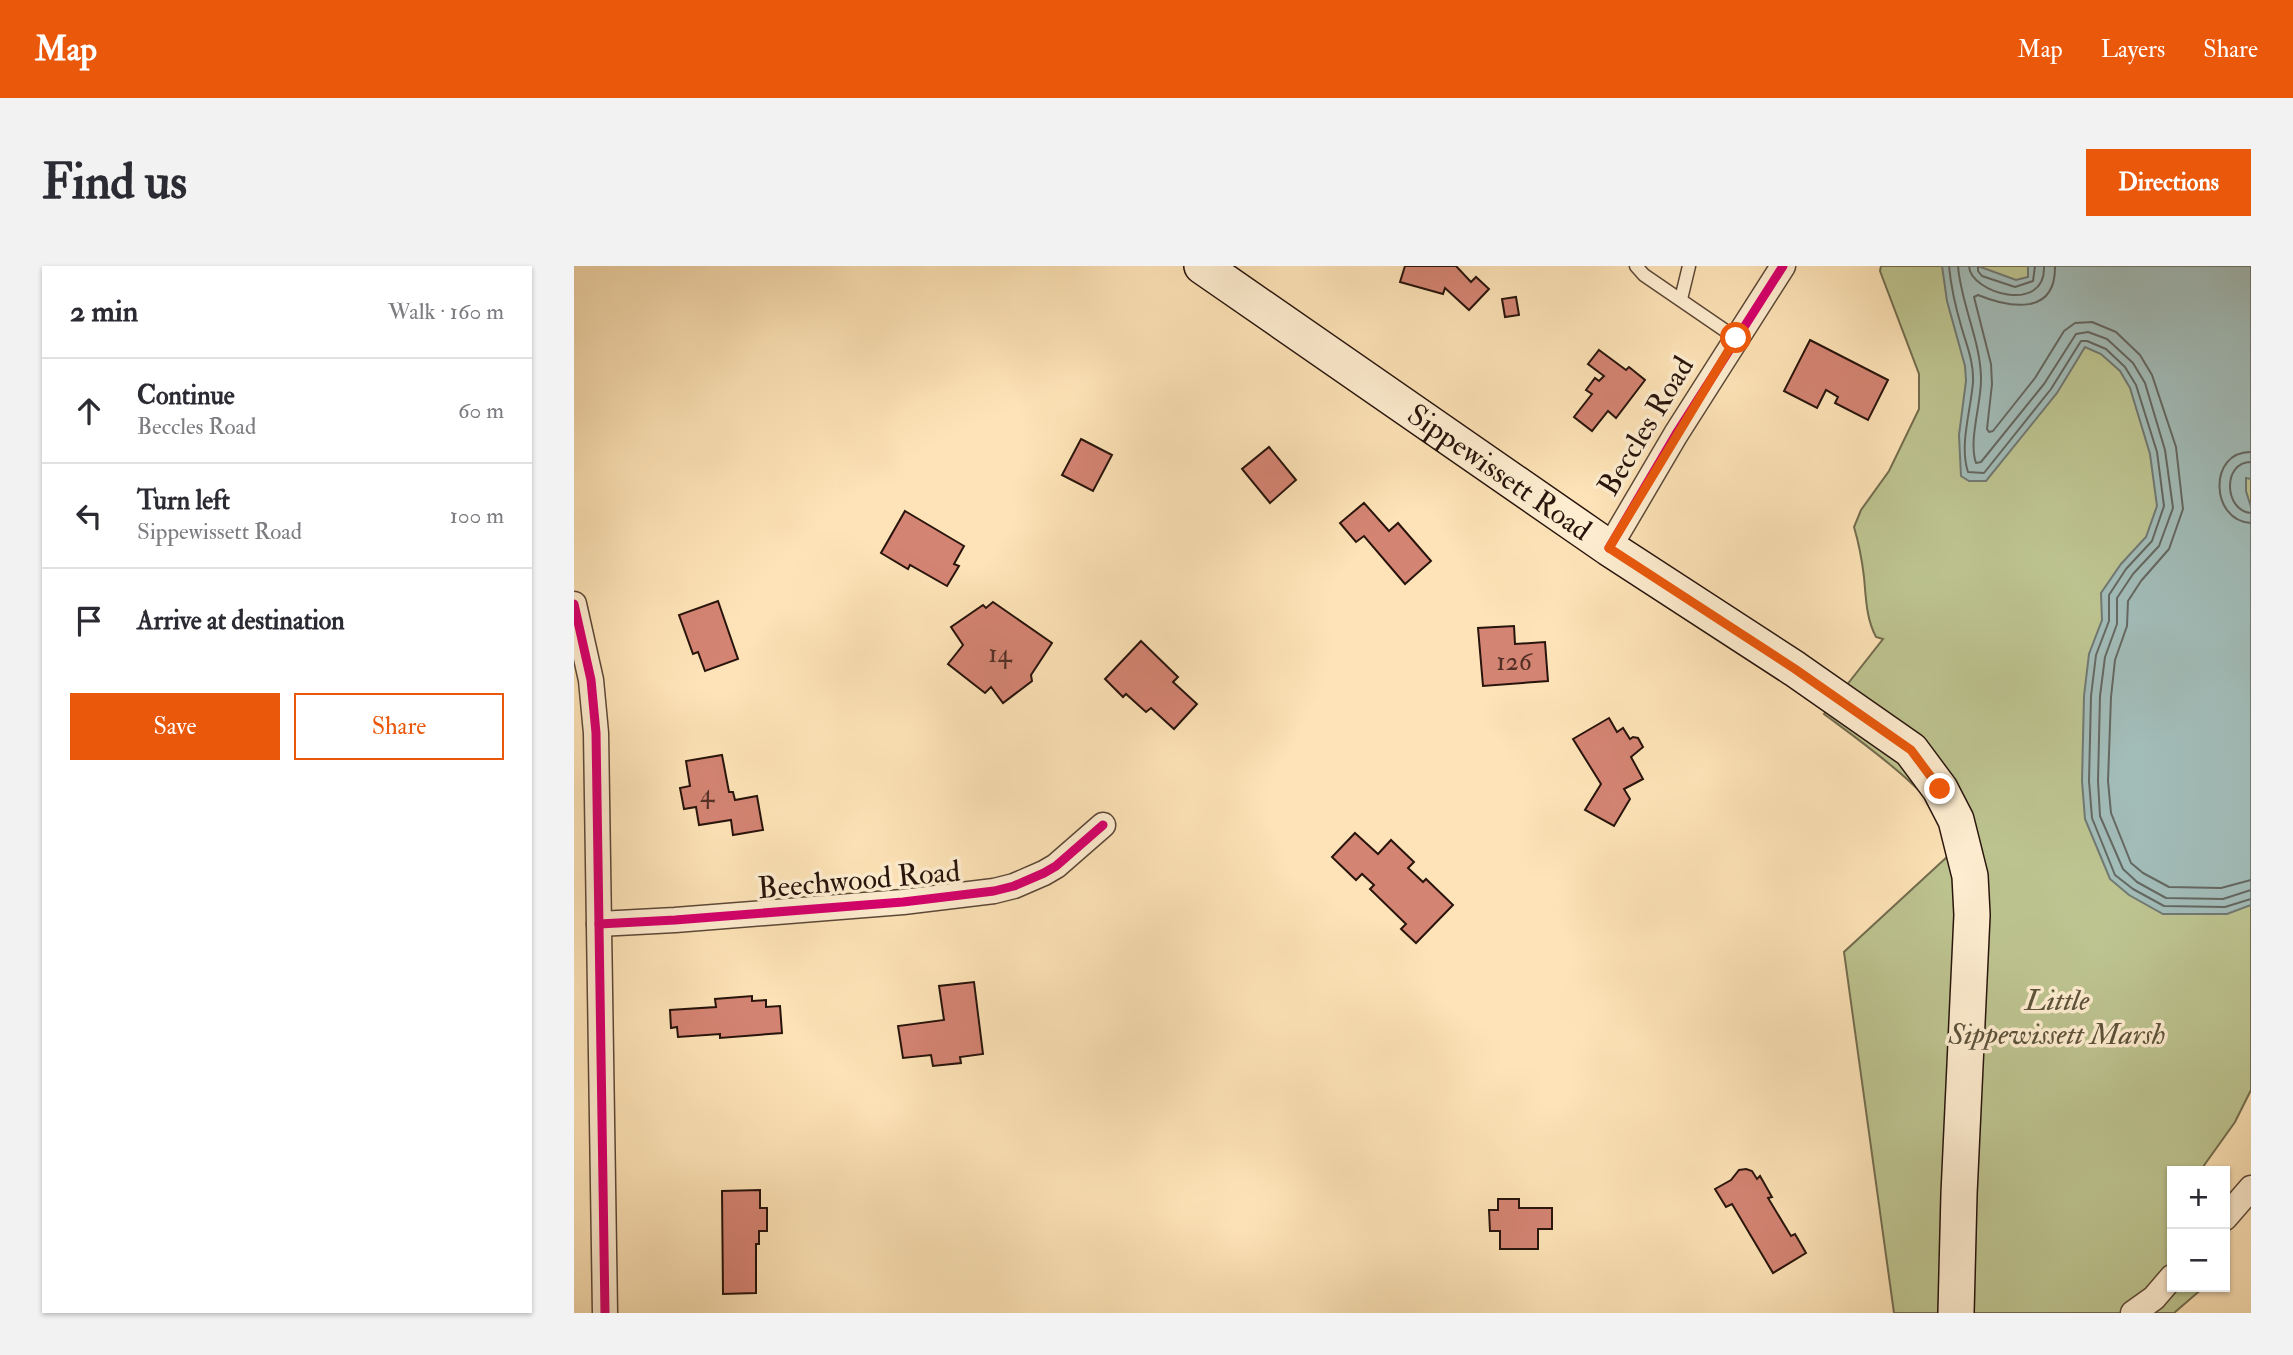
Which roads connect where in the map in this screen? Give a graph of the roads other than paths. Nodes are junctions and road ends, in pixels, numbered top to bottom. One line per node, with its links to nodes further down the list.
1 (1202, 266): 7 (main road, Sippewissett Road)
2 (1636, 266): 5 (lane)
3 (1689, 266): 5 (lane)
4 (1783, 266): 6 (street, Beccles Road)
5 (1681, 299): 6 (lane)
6 (1736, 338): 7 (street, Beccles Road)
7 (1609, 548): 15 (main road, Sippewissett Road)
8 (574, 604): 10 (street)
9 (1103, 825): 10 (street, Beechwood Road)
10 (599, 924): 14 (street)
11 (2251, 1188): 12 (street)
12 (2230, 1212)
13 (2167, 1283): 16 (street)
14 (605, 1313)
15 (1956, 1313)
16 (2133, 1313)

